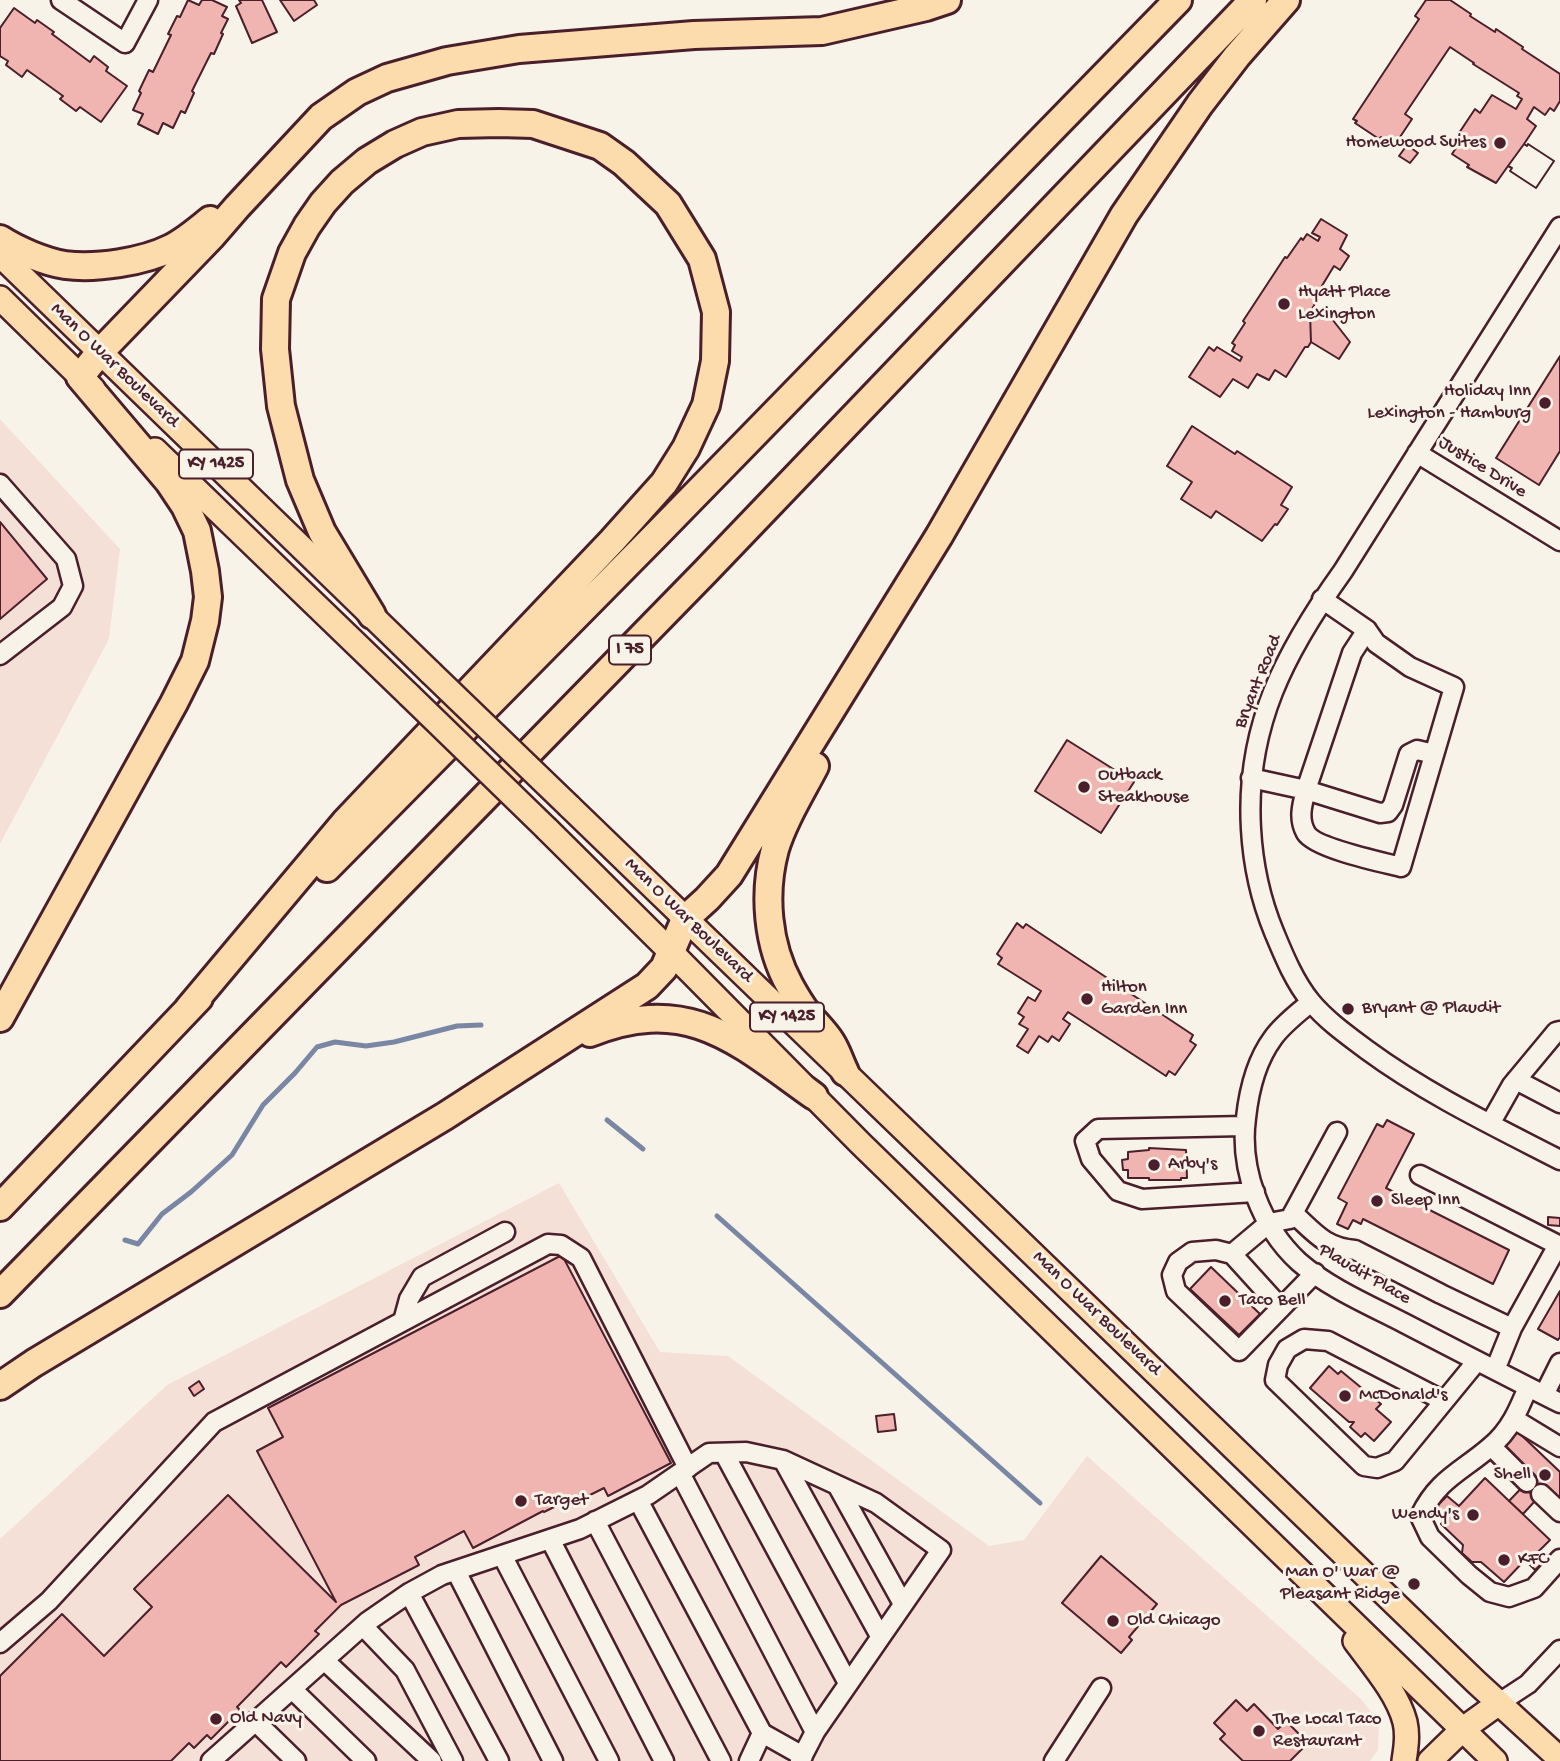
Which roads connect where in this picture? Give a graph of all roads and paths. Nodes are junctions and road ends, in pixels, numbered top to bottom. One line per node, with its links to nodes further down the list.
1 (61, 0): 2 (street)
2 (148, 0)
3 (947, 0): 7 (highway)
4 (1178, 0): 28 (highway)
5 (1253, 0): 48 (highway, I 75)
6 (1286, 0): 17 (highway)
7 (269, 173): 9 (highway); 12 (highway)
8 (1560, 227): 14 (street, Bryant Road)
9 (0, 239)
10 (0, 255): 12 (main road, Man O War Boulevard / KY 1425)
11 (0, 298): 13 (main road, Man O War Boulevard / KY 1425)
12 (100, 352): 13 (highway); 19 (main road, Man O War Boulevard / KY 1425)
13 (80, 377): 26 (main road, Man O War Boulevard / KY 1425, bridge); 29 (highway)
14 (1417, 453): 16 (street, Justice Drive); 18 (street, Bryant Road)
15 (0, 484): 21 (street)
16 (1560, 541)
17 (920, 566): 25 (highway); 32 (highway)
18 (1322, 599): 20 (street); 23 (street, Bryant Road)
19 (372, 615): 25 (main road, Man O War Boulevard / KY 1425, bridge); 28 (highway)
20 (1367, 630): 22 (street); 24 (street)
21 (0, 655)
22 (1434, 754): 24 (street); 24 (street)
23 (1251, 778): 24 (street); 27 (street, Bryant Road)
24 (1306, 790)
25 (685, 919): 26 (highway); 32 (main road, Man O War Boulevard / KY 1425)
26 (671, 952): 31 (highway); 34 (main road, Man O War Boulevard / KY 1425)
27 (1311, 1002): 36 (street, Bryant Road); 37 (street, Plaudit Place)
28 (188, 1009): 42 (highway)
29 (0, 1018)
30 (1560, 1031): 33 (street)
31 (529, 1062): 34 (highway); 55 (highway)
32 (845, 1072): 85 (main road, Man O War Boulevard / KY 1425)
33 (1516, 1080): 35 (street); 36 (street)
34 (814, 1096): 74 (main road, Man O War Boulevard / KY 1425)
35 (1560, 1103)
36 (1490, 1124): 39 (street, Bryant Road)
37 (1244, 1126): 41 (street, Plaudit Place); 41 (street)
38 (1337, 1132): 43 (street)
39 (1560, 1160)
40 (1420, 1175): 51 (street)
41 (1255, 1192): 44 (street, Plaudit Place)
42 (0, 1208)
43 (1293, 1213): 44 (street); 51 (street)
44 (1269, 1223): 46 (street); 47 (street, Plaudit Place)
45 (505, 1232): 50 (street)
46 (1232, 1254): 49 (street); 49 (street)
47 (1315, 1273): 49 (street); 52 (street, Plaudit Place)
48 (0, 1294)
49 (1281, 1308)
50 (403, 1321): 63 (street); 79 (street)
51 (1513, 1328): 54 (street)
52 (1477, 1360): 54 (street, Plaudit Place); 57 (street)
53 (1560, 1363): 56 (street)
54 (1495, 1370): 56 (street, Plaudit Place)
55 (0, 1387)
56 (1544, 1395): 58 (street)
57 (1444, 1401): 57 (street)
58 (1514, 1419): 59 (street); 60 (street)
59 (1491, 1446): 64 (street); 72 (street)
60 (1560, 1447)
61 (724, 1453): 62 (street); 63 (street); 82 (street)
62 (783, 1460): 65 (street); 78 (street)
63 (684, 1471): 67 (street); 88 (street)
64 (1527, 1482)
65 (837, 1485): 76 (street); 76 (street)
66 (1541, 1494): 68 (street)
67 (638, 1500): 69 (street); 89 (street)
68 (1560, 1512)
69 (595, 1521): 70 (street); 102 (street)
70 (550, 1539): 71 (street); 101 (street)
71 (502, 1555): 73 (street); 100 (street)
72 (1560, 1559)
73 (456, 1571): 75 (street); 99 (street)
74 (1313, 1585): 87 (main road, Man O War Boulevard); 105 (main road)
75 (409, 1593): 77 (street); 91 (street)
76 (903, 1604): 78 (street)
77 (363, 1626): 81 (street); 98 (street)
78 (880, 1636): 82 (street)
79 (0, 1643)
80 (1560, 1650): 85 (street)
81 (324, 1660): 83 (street); 97 (street)
82 (848, 1683): 88 (street)
83 (292, 1689): 86 (street); 96 (street)
84 (1101, 1689): 104 (street)
85 (1499, 1703): 87 (main road); 93 (main road); 94 (main road, Man O War Boulevard)
86 (256, 1721): 90 (street); 95 (street)
87 (1463, 1729): 93 (main road, Man O War Boulevard); 106 (main road)
88 (815, 1731): 92 (street)
89 (762, 1733): 92 (street); 103 (street)
90 (220, 1758)
91 (491, 1759)
92 (802, 1759)
93 (1488, 1759)
94 (1560, 1759)
95 (296, 1761)
96 (366, 1761)
97 (432, 1761)
98 (453, 1761)
99 (553, 1761)
100 (609, 1761)
101 (664, 1761)
102 (721, 1761)
103 (749, 1761)
104 (1054, 1761)
105 (1404, 1761)
106 (1430, 1761)

